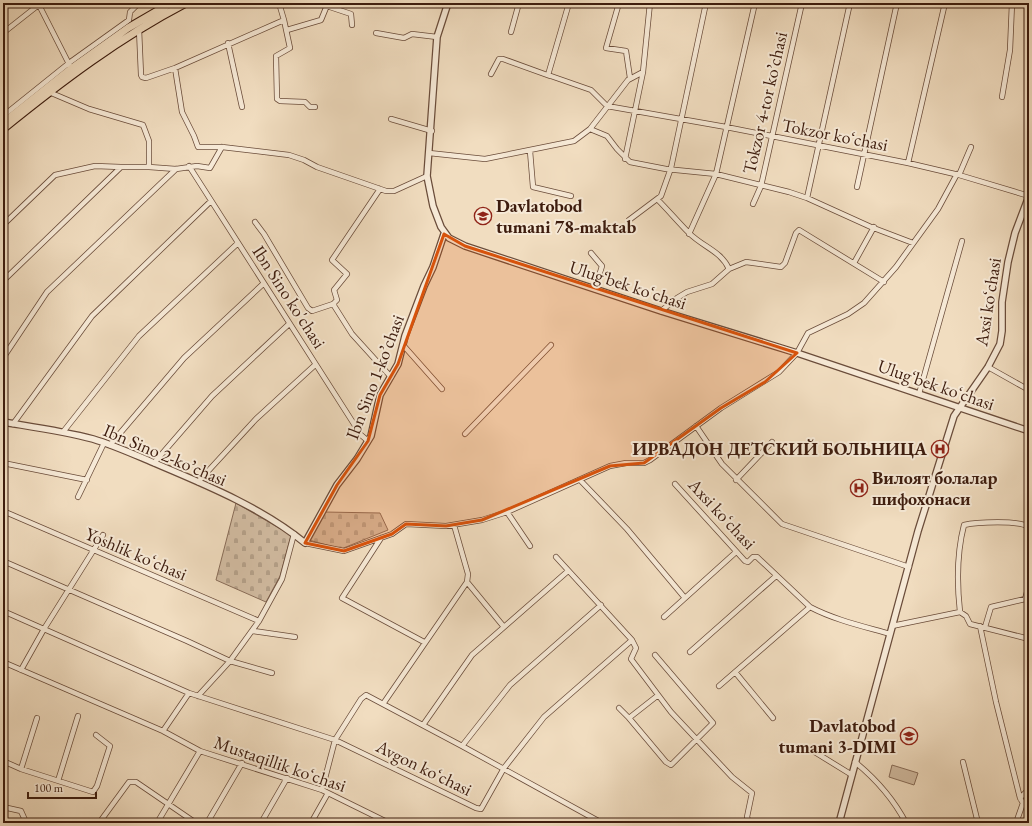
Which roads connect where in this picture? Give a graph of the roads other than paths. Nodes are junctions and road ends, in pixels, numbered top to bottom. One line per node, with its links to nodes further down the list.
1 (139, 3): 28 (street)
2 (171, 3): 28 (highway)
3 (186, 3): 21 (highway)
4 (279, 3): 19 (street)
5 (448, 3): 26 (street)
6 (519, 3): 23 (street)
7 (569, 3): 32 (street)
8 (619, 3): 33 (street)
9 (650, 3): 30 (street)
10 (706, 3): 42 (street)
11 (755, 3): 44 (street)
12 (802, 3): 48 (street, Tokzor 4-tor koʼchasi)
13 (850, 3): 49 (street)
14 (897, 3): 54 (street)
15 (945, 3): 56 (street)
16 (1012, 3): 35 (street)
17 (39, 4): 24 (street); 28 (street)
18 (328, 4): 20 (street); 22 (street)
19 (284, 20): 22 (street); 27 (street)
20 (352, 25)
21 (139, 29): 29 (street); 34 (highway)
22 (287, 30): 38 (street)
23 (511, 32)
24 (3, 33)
25 (376, 33): 26 (street)
26 (437, 37): 47 (street)
27 (228, 43): 29 (street); 37 (street)
28 (70, 65): 40 (street); 43 (highway)
29 (175, 68): 50 (street)
30 (643, 72): 33 (street); 39 (street)
31 (491, 74): 32 (street)
32 (548, 75): 36 (street)
33 (629, 78): 36 (street)
34 (49, 92): 45 (highway); 59 (street)
35 (1002, 97)
36 (607, 106): 39 (street, Tokzor koʻchasi); 46 (street)
37 (242, 107)
38 (315, 107)
39 (634, 110): 42 (street, Tokzor koʻchasi); 55 (street)
40 (3, 116)
41 (391, 119): 47 (street)
42 (681, 119): 44 (street, Tokzor koʻchasi); 60 (street)
43 (3, 123)
44 (726, 127): 48 (street, Tokzor koʻchasi); 62 (street)
45 (3, 129)
46 (590, 129): 52 (street); 55 (street)
47 (432, 131): 53 (street)
48 (772, 137): 49 (street, Tokzor koʻchasi); 65 (street, Tokzor 4-tor koʼchasi)
49 (818, 146): 54 (street, Tokzor koʻchasi); 70 (street)
50 (222, 147): 57 (street); 67 (street)
51 (971, 147): 63 (street)
52 (530, 151): 53 (street); 68 (street)
53 (430, 153): 64 (street)
54 (863, 156): 56 (street, Tokzor koʻchasi); 66 (street)
55 (625, 159): 60 (street)
56 (908, 163): 63 (street, Tokzor koʻchasi)
57 (189, 166): 61 (street); 72 (street, Ibn Sino ko'chasi)
58 (121, 167): 59 (street); 77 (street); 87 (street)
59 (149, 167): 61 (street)
60 (671, 168): 62 (street); 71 (street)
61 (176, 169): 97 (street)
62 (716, 174): 65 (street); 80 (street)
63 (958, 175): 69 (street, Tokzor koʻchasi); 82 (street)
64 (428, 176): 67 (street); 79 (street)
65 (761, 186): 70 (street); 73 (street, Tokzor 4-tor koʼchasi)
66 (857, 187)
67 (380, 189): 91 (street)
68 (571, 196)
69 (1029, 196): 74 (street, Axsi koʻchasi)
70 (807, 198): 78 (street)
71 (657, 199): 75 (street); 80 (street)
72 (211, 201): 83 (street, Ibn Sino ko'chasi); 106 (street)
73 (753, 204)
74 (1027, 209): 99 (street, Axsi koʻchasi)
75 (629, 220)
76 (255, 222): 91 (street)
77 (3, 226)
78 (874, 227): 82 (street); 85 (street)
79 (444, 234): 90 (street, Ulugʻbek koʻchasi); 94 (street, Ibn Sino 1-koʼchasi)
80 (689, 234): 86 (street)
81 (962, 241): 103 (street)
82 (913, 243): 88 (street)
83 (238, 244): 89 (street, Ibn Sino ko'chasi); 109 (street)
84 (591, 253): 90 (street)
85 (854, 263): 86 (street); 88 (street)
86 (730, 269): 92 (street)
87 (3, 281)
88 (884, 282): 96 (street)
89 (263, 284): 93 (street, Ibn Sino ko'chasi); 113 (street)
90 (595, 289): 92 (street, Ulugʻbek koʻchasi)
91 (334, 304): 100 (street)
92 (661, 311): 96 (street, Ulugʻbek koʻchasi)
93 (289, 324): 98 (street, Ibn Sino ko'chasi); 115 (street)
94 (403, 345): 100 (street, Ibn Sino 1-koʼchasi); 101 (street)
95 (551, 345): 110 (street)
96 (797, 353): 103 (street, Ulugʻbek koʻchasi); 107 (street)
97 (3, 358)
98 (315, 365): 111 (street, Ibn Sino ko'chasi); 119 (street)
99 (988, 367): 102 (street); 104 (street, Axsi koʻchasi)
100 (390, 377): 111 (street, Ibn Sino 1-koʼchasi)
101 (442, 389)
102 (1029, 390)
103 (919, 394): 104 (street, Ulugʻbek koʻchasi)
104 (959, 408): 108 (street, Ulugʻbek koʻchasi); 135 (street, Axsi koʻchasi)
105 (3, 422): 106 (street, Ibn Sino 2-koʼchasi)
106 (13, 424): 109 (street, Ibn Sino 2-koʼchasi)
107 (696, 426): 117 (street); 118 (street)
108 (1029, 431)
109 (63, 432): 113 (street, Ibn Sino 2-koʼchasi)
110 (465, 434)
111 (368, 441): 129 (street, Ibn Sino 1-koʼchasi)
112 (772, 442): 118 (street)
113 (107, 444): 115 (street, Ibn Sino 2-koʼchasi); 116 (street)
114 (3, 463): 116 (street)
115 (154, 463): 119 (street, Ibn Sino 2-koʼchasi)
116 (87, 480): 121 (street)
117 (580, 480): 123 (street); 141 (street)
118 (736, 480): 135 (street)
119 (198, 482): 126 (street, Ibn Sino 2-koʼchasi)
120 (675, 484): 132 (street, Axsi koʻchasi)
121 (78, 497)
122 (3, 511): 131 (street, Yoshlik koʻchasi)
123 (507, 512): 124 (street); 130 (street)
124 (454, 525): 128 (street); 138 (street)
125 (1029, 527): 145 (street)
126 (294, 534): 129 (street, Ibn Sino 2-koʼchasi); 147 (street)
127 (103, 535): 131 (street)
128 (381, 538): 129 (street); 157 (street)
129 (305, 543)
130 (530, 546)
131 (94, 550): 140 (street); 147 (street, Yoshlik koʻchasi)
132 (736, 552): 137 (street, Axsi koʻchasi); 141 (street)
133 (556, 557): 136 (street)
134 (3, 561): 140 (street)
135 (909, 567): 148 (street, Axsi koʻchasi)
136 (568, 571): 142 (street); 150 (street, Avgon koʻchasi)
137 (776, 576): 143 (street, Axsi koʻchasi); 158 (street)
138 (467, 582): 150 (street); 157 (street)
139 (1029, 586): 149 (street)
140 (68, 589): 151 (street); 160 (street)
141 (685, 598): 146 (street)
142 (601, 605): 156 (street); 180 (street, Avgon koʻchasi)
143 (810, 607): 153 (street, Axsi koʻchasi); 163 (street)
144 (3, 611): 151 (street)
145 (960, 612): 148 (street); 149 (street)
146 (664, 617)
147 (259, 621): 152 (street)
148 (892, 626): 153 (street, Axsi koʻchasi)
149 (982, 626): 155 (street); 195 (street)
150 (504, 627): 175 (street, Avgon koʻchasi)
151 (44, 629): 162 (street); 166 (street)
152 (253, 631): 154 (street); 160 (street)
153 (890, 634): 184 (street, Axsi koʻchasi)
154 (295, 636)
155 (1029, 639)
156 (632, 640): 168 (street); 188 (street, Avgon koʻchasi)
157 (424, 642): 169 (street)
158 (690, 652)
159 (655, 655): 179 (street)
160 (230, 661): 164 (street); 167 (street)
161 (3, 662): 162 (street)
162 (21, 670): 176 (street)
163 (735, 672): 165 (street); 174 (street)
164 (272, 673)
165 (719, 686)
166 (189, 693): 167 (street, Avgon koʻchasi); 176 (street)
167 (198, 696): 178 (street, Avgon koʻchasi)
168 (657, 696): 173 (street); 179 (street)
169 (382, 704): 175 (street, Avgon koʻchasi); 178 (street, Avgon koʻchasi)
170 (619, 708): 173 (street)
171 (78, 716): 191 (street)
172 (37, 718): 187 (street)
173 (629, 718): 179 (street)
174 (774, 718)
175 (422, 725): 180 (street, Avgon koʻchasi)
176 (163, 731): 181 (street, Mustaqillik koʻchasi)
177 (96, 735): 191 (street)
178 (334, 740): 188 (street, Avgon koʻchasi); 193 (street)
179 (696, 740): 207 (street)
180 (462, 746): 188 (street, Avgon koʻchasi)
181 (200, 750): 186 (street, Mustaqillik koʻchasi); 196 (street)
182 (813, 751): 189 (street)
183 (3, 761): 187 (street)
184 (855, 762): 189 (street, Axsi koʻchasi); 209 (street)
185 (963, 762): 210 (street)
186 (242, 763): 190 (street, Mustaqillik koʻchasi); 202 (street)
187 (21, 768): 191 (street)
188 (504, 768): 206 (street)
189 (852, 775): 208 (street, Axsi koʻchasi)
190 (287, 778): 193 (street, Mustaqillik koʻchasi); 203 (street)
191 (58, 781)
192 (1029, 789): 195 (street)
193 (322, 790): 194 (street, Mustaqillik koʻchasi)
194 (328, 793): 204 (street); 205 (street, Mustaqillik koʻchasi)
195 (1020, 798): 211 (street)
196 (168, 805): 199 (street); 200 (street); 201 (street)
197 (3, 807): 198 (street)
198 (32, 823)
199 (99, 823)
200 (157, 823)
201 (196, 823)
202 (207, 823)
203 (261, 823)
204 (311, 823)
205 (389, 823)
206 (602, 823)
207 (749, 823)
208 (839, 823)
209 (906, 823)
210 (978, 823)
211 (1016, 823)

